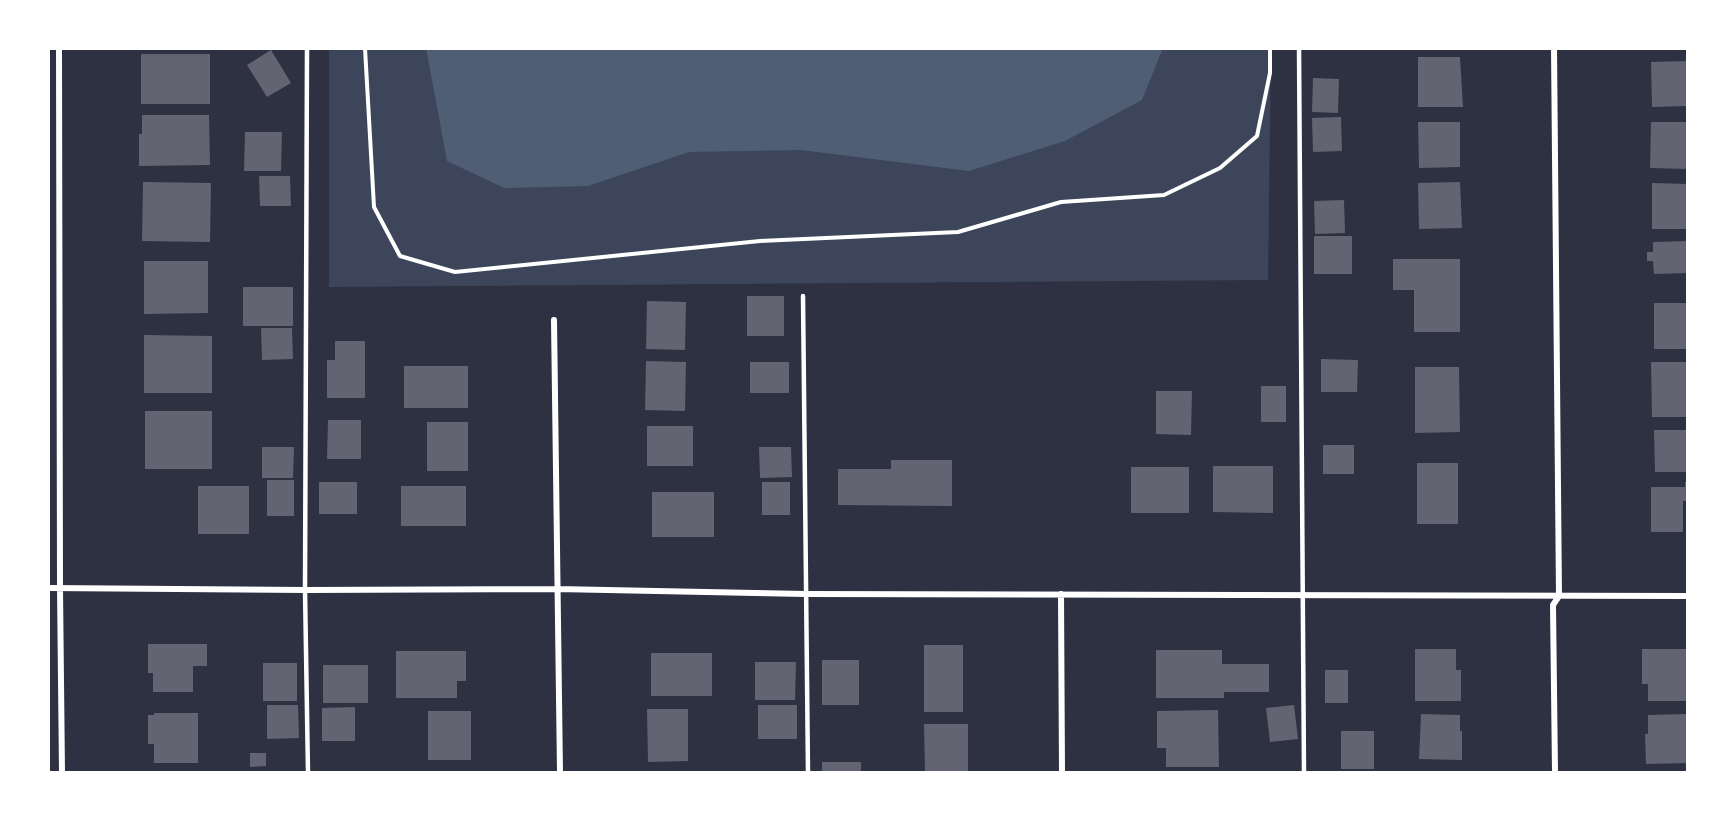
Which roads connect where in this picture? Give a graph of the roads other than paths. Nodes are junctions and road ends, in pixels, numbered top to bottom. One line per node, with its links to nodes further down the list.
1 (59, 48): 8 (street)
2 (307, 48): 10 (lane)
3 (1299, 48): 13 (lane)
4 (1554, 48): 14 (street)
5 (803, 296): 11 (lane)
6 (554, 320): 9 (street)
7 (48, 588): 8 (street)
8 (60, 588): 10 (street); 16 (street)
9 (558, 589): 10 (street); 11 (street); 18 (street)
10 (305, 590): 17 (lane)
11 (805, 594): 12 (street); 19 (lane)
12 (1061, 594): 13 (street); 20 (street)
13 (1302, 595): 14 (street); 21 (lane)
14 (1558, 596): 15 (street); 22 (street)
15 (1688, 596)
16 (62, 773)
17 (308, 773)
18 (560, 773)
19 (808, 773)
20 (1062, 773)
21 (1304, 773)
22 (1555, 773)

